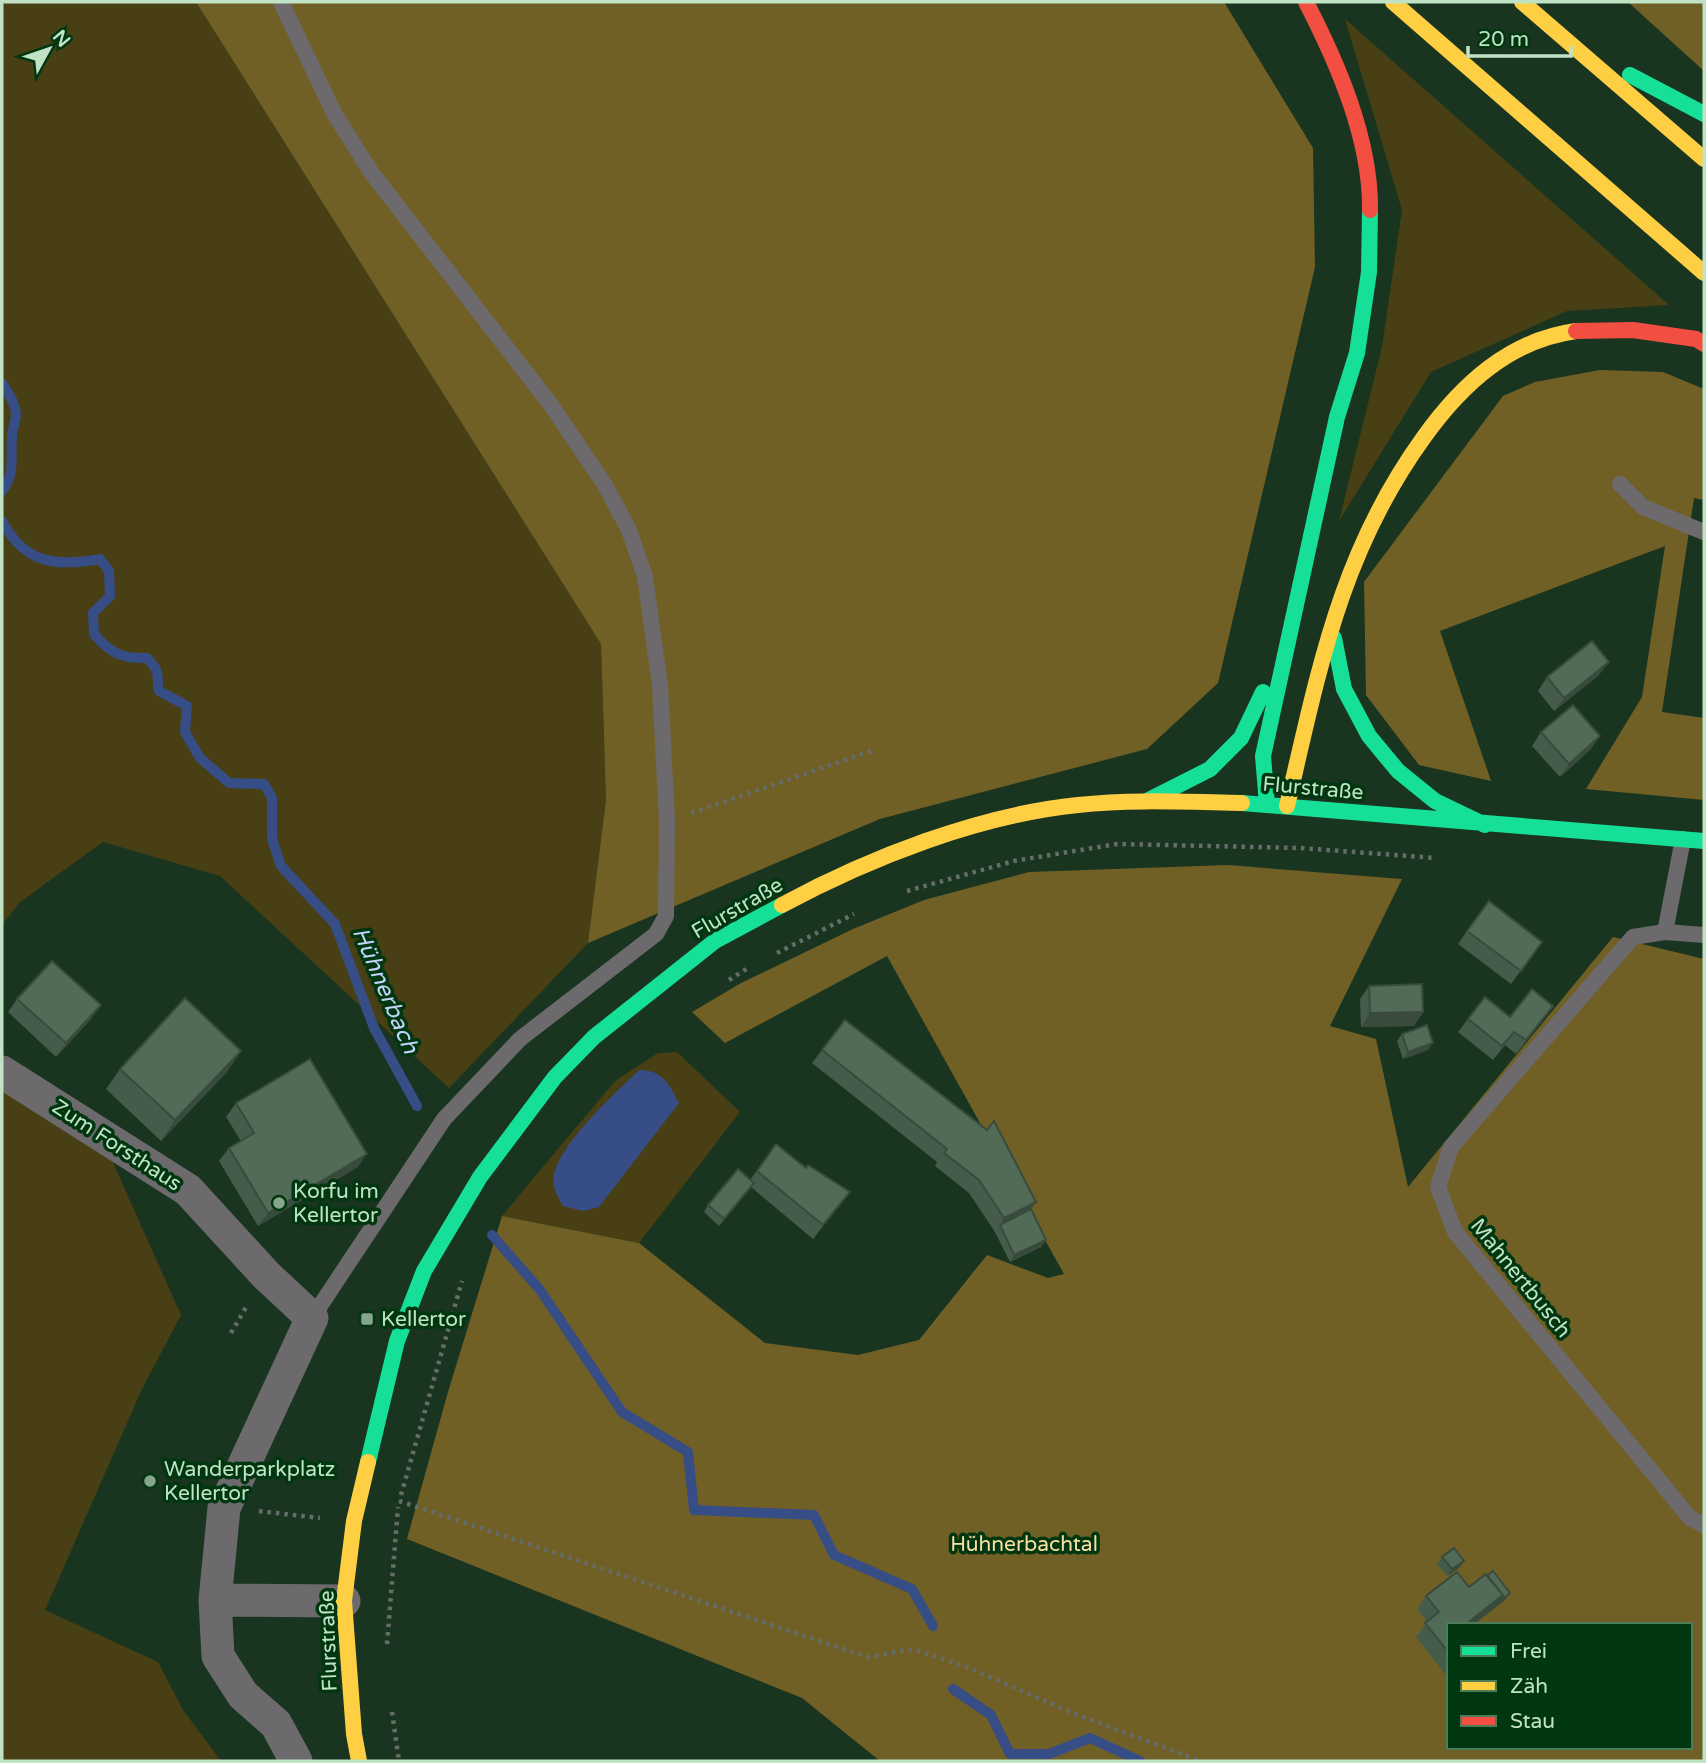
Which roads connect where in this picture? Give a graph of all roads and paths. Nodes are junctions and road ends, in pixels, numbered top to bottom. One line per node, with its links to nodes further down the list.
1 (281, 2): 18 (lane)
2 (1306, 2): 13 (main road)
3 (1393, 2): 8 (main road)
4 (1522, 2): 5 (main road)
5 (1566, 41): 6 (main road); 7 (main road)
6 (1704, 114)
7 (1704, 159)
8 (1704, 273)
9 (1704, 344): 12 (main road)
10 (1620, 484): 11 (lane)
11 (1704, 532)
12 (1332, 625): 17 (main road); 19 (main road)
13 (1286, 646): 15 (main road); 16 (main road)
14 (871, 751): 18 (path)
15 (1147, 801): 16 (main road, Flurstraße); 35 (main road, Flurstraße)
16 (1267, 804): 17 (main road, Flurstraße)
17 (1287, 806): 19 (main road, Flurstraße)
18 (667, 821): 32 (lane)
19 (1485, 825): 20 (main road, Flurstraße)
20 (1683, 839): 21 (main road, Flurstraße); 25 (lane)
21 (1704, 841)
22 (1439, 858): 23 (path)
23 (903, 892)
24 (866, 908): 27 (path)
25 (1665, 932): 26 (lane, Mahnertbusch); 36 (lane, Mahnertbusch)
26 (1704, 935)
27 (767, 958)
28 (755, 964): 29 (path)
29 (721, 985)
30 (2, 1072): 32 (street, Zum Forsthaus)
31 (463, 1278): 33 (path)
32 (312, 1318): 34 (street)
33 (399, 1501): 39 (path); 44 (path)
34 (224, 1508): 35 (path); 37 (street)
35 (354, 1521): 38 (main road, Flurstraße)
36 (1704, 1525)
37 (215, 1600): 38 (street); 41 (street)
38 (344, 1601): 42 (main road, Flurstraße)
39 (386, 1653)
40 (391, 1707): 43 (path)
41 (296, 1761)
42 (359, 1761)
43 (399, 1761)
44 (1200, 1761)

